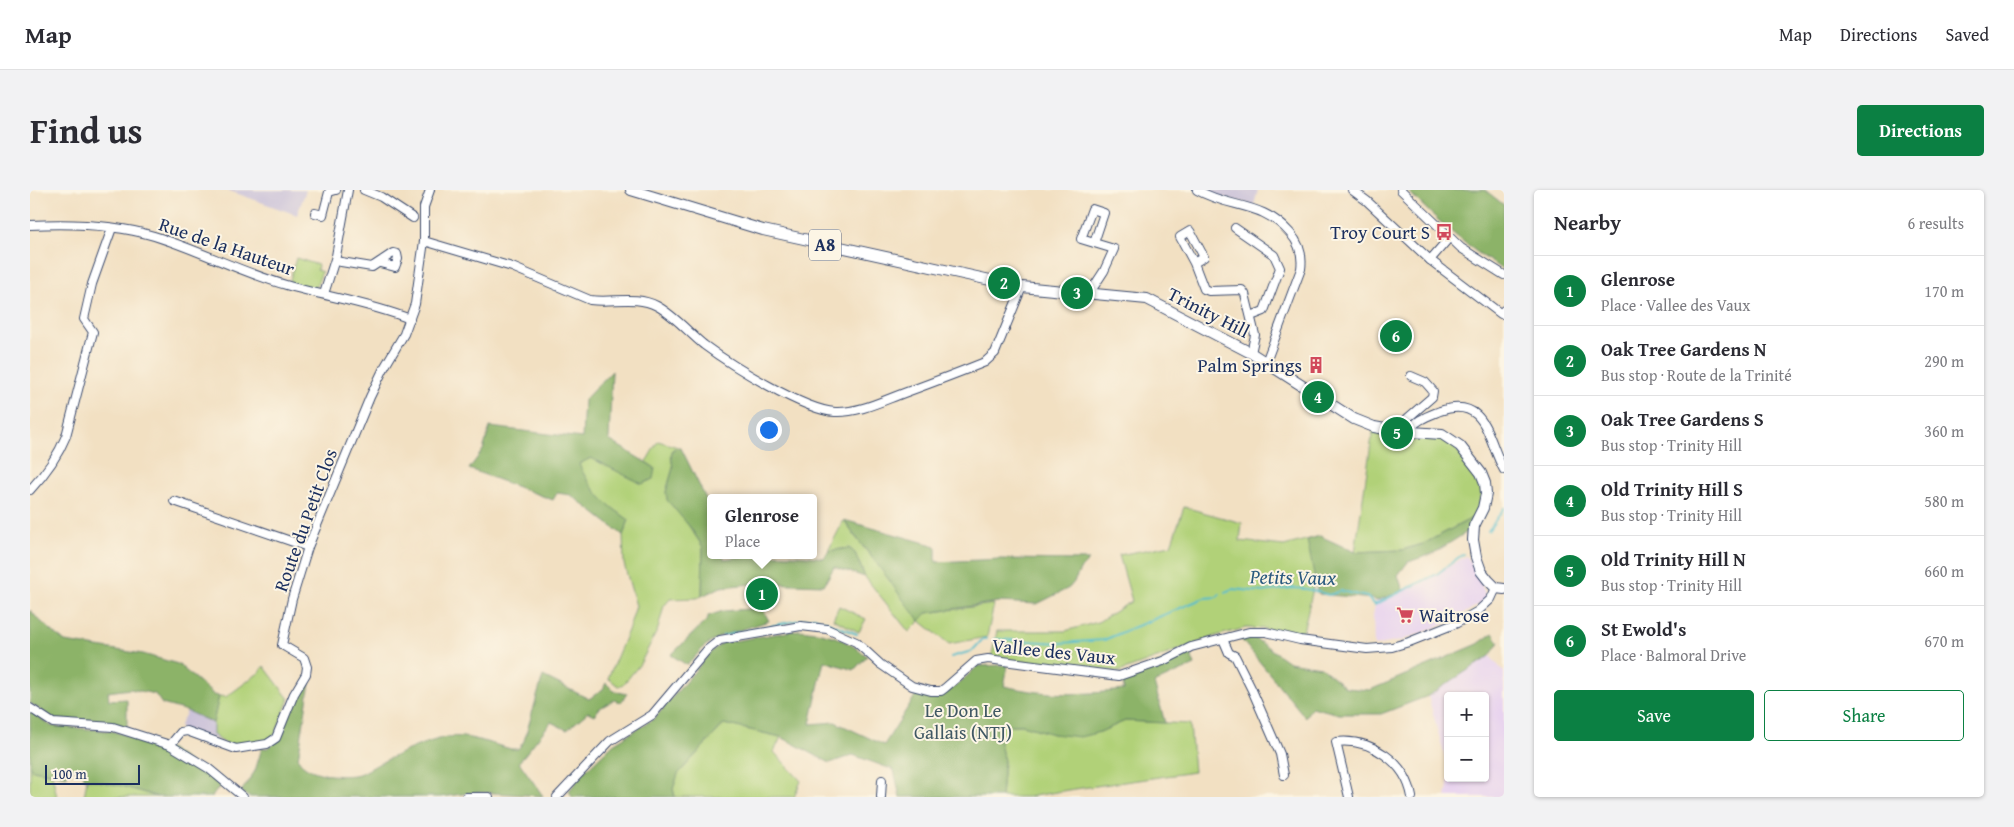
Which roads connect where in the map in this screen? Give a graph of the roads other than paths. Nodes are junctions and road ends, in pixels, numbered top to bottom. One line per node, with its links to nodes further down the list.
1 (336, 190): 9 (street)
2 (348, 190): 18 (street)
3 (364, 190): 10 (street)
4 (430, 190): 15 (street, Route du Petit Clos)
5 (631, 190): 22 (main road, A8)
6 (1197, 190): 29 (street)
7 (1352, 190): 17 (street)
8 (1401, 190): 14 (street)
9 (315, 213)
10 (413, 218)
11 (30, 225): 12 (street, Rue de la Hauteur)
12 (112, 228): 23 (street, Rue de la Hauteur); 34 (street)
13 (1235, 228): 26 (street)
14 (1449, 238): 17 (street); 21 (street)
15 (424, 241): 22 (street); 27 (street, Route du Petit Clos)
16 (1094, 244): 24 (street)
17 (1430, 260): 25 (street)
18 (334, 261): 20 (street); 23 (street)
19 (1194, 262): 26 (street)
20 (380, 264)
21 (1504, 275)
22 (1022, 287): 24 (main road, Trinity Hill / A8)
23 (324, 294): 27 (street, Rue de la Hauteur)
24 (1090, 294): 28 (main road, Trinity Hill / A8)
25 (1504, 310)
26 (1251, 316): 28 (street)
27 (410, 318): 36 (street, Route du Petit Clos)
28 (1251, 354): 29 (main road, Trinity Hill / A8)
29 (1266, 362): 31 (main road, Trinity Hill / A8)
30 (1411, 376): 31 (street)
31 (1396, 431): 32 (main road, Trinity Hill / A8)
32 (1408, 432): 33 (street); 37 (main road, Trinity Hill / A8)
33 (1504, 470)
34 (30, 490)
35 (174, 501): 36 (street)
36 (308, 547): 40 (street, Route du Petit Clos)
37 (1500, 588): 38 (street, Vallee des Vaux)
38 (1223, 639): 41 (street); 46 (street, Vallee des Vaux)
39 (30, 708): 40 (street)
40 (170, 745): 43 (street)
41 (1284, 775)
42 (882, 780): 47 (street)
43 (243, 797)
44 (466, 797): 45 (street)
45 (489, 797)
46 (557, 797)
47 (881, 797)
48 (1350, 797): 49 (street)
49 (1412, 797)

